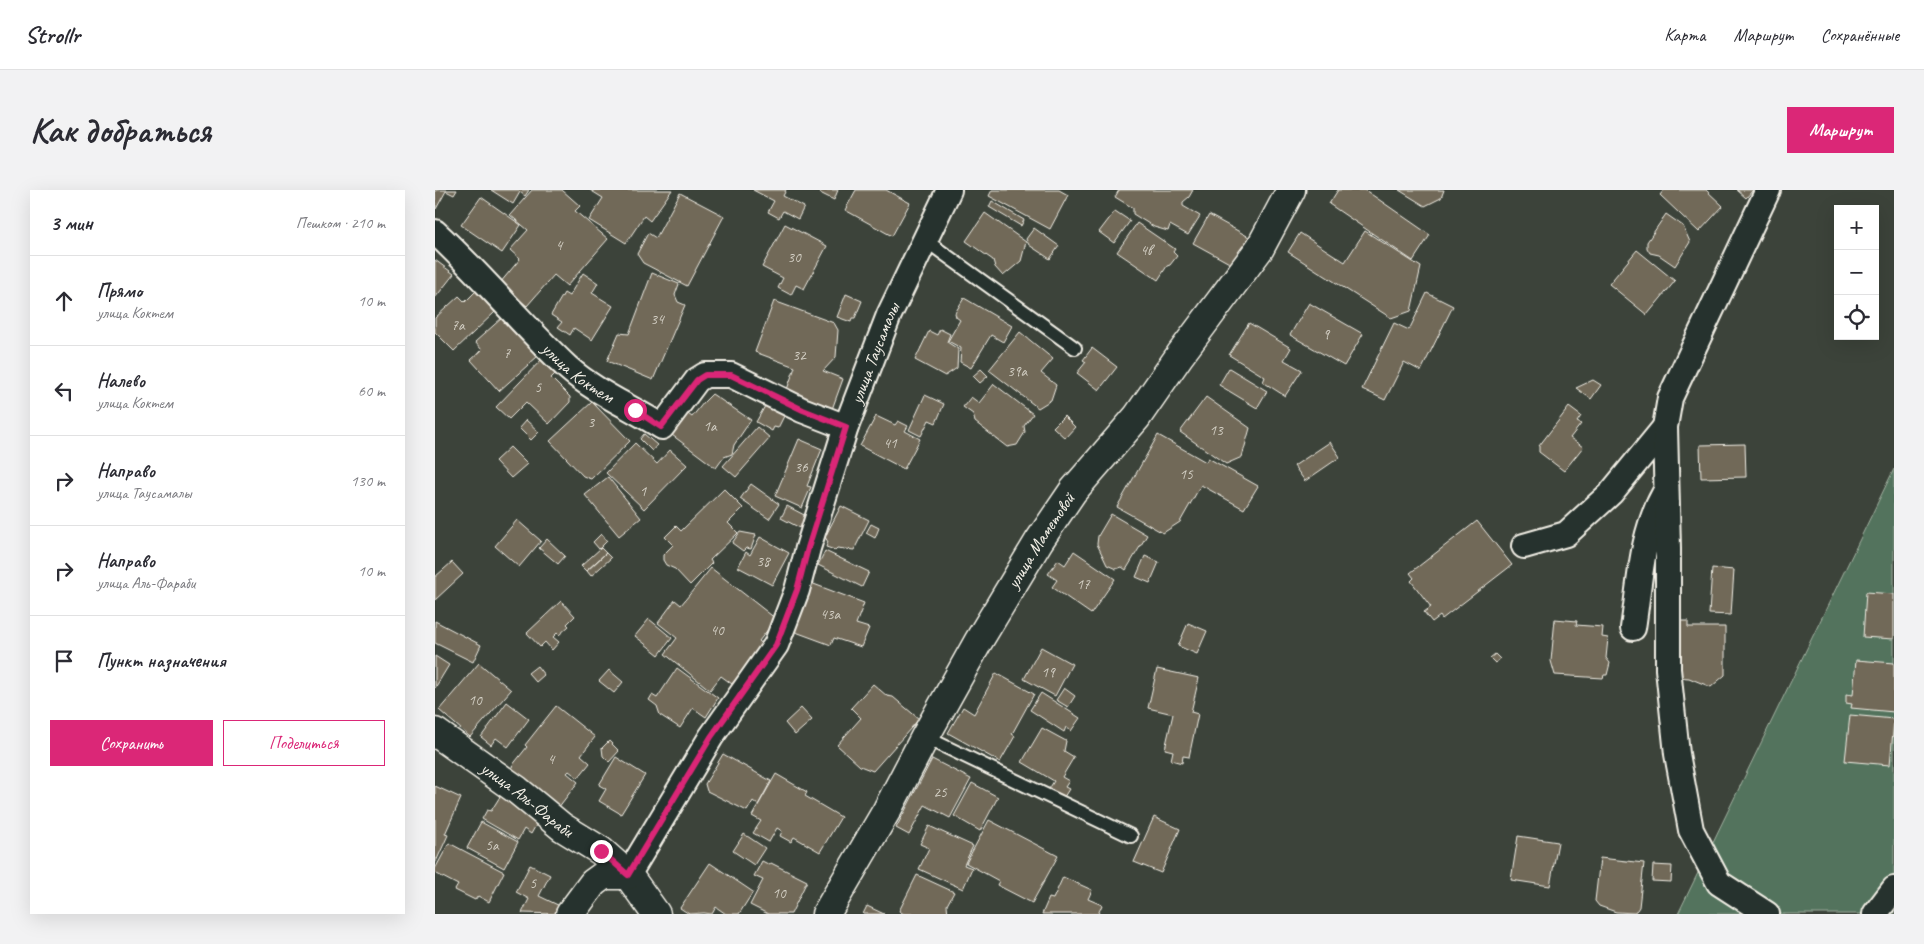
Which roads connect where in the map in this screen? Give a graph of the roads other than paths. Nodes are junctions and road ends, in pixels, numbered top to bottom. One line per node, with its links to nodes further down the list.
1 (949, 190): 5 (street, улица Таусамалы)
2 (1291, 190): 13 (street, улица Маметовой)
3 (1768, 190): 8 (street)
4 (435, 232): 7 (street, улица Коктем)
5 (925, 240): 6 (lane); 7 (street, улица Таусамалы)
6 (1075, 348)
7 (846, 427): 15 (street, улица Таусамалы)
8 (1665, 427): 9 (street); 10 (street)
9 (1667, 490): 11 (street); 20 (street)
10 (1524, 546)
11 (1633, 628)
12 (435, 732): 15 (street, улица Аль-Фараби)
13 (925, 736): 14 (lane); 19 (street, улица Маметовой)
14 (1131, 836)
15 (628, 875): 17 (street); 18 (street, улица Аль-Фараби)
16 (1894, 889): 21 (street)
17 (569, 914)
18 (655, 914)
19 (826, 914)
20 (1767, 914)
21 (1875, 914)

